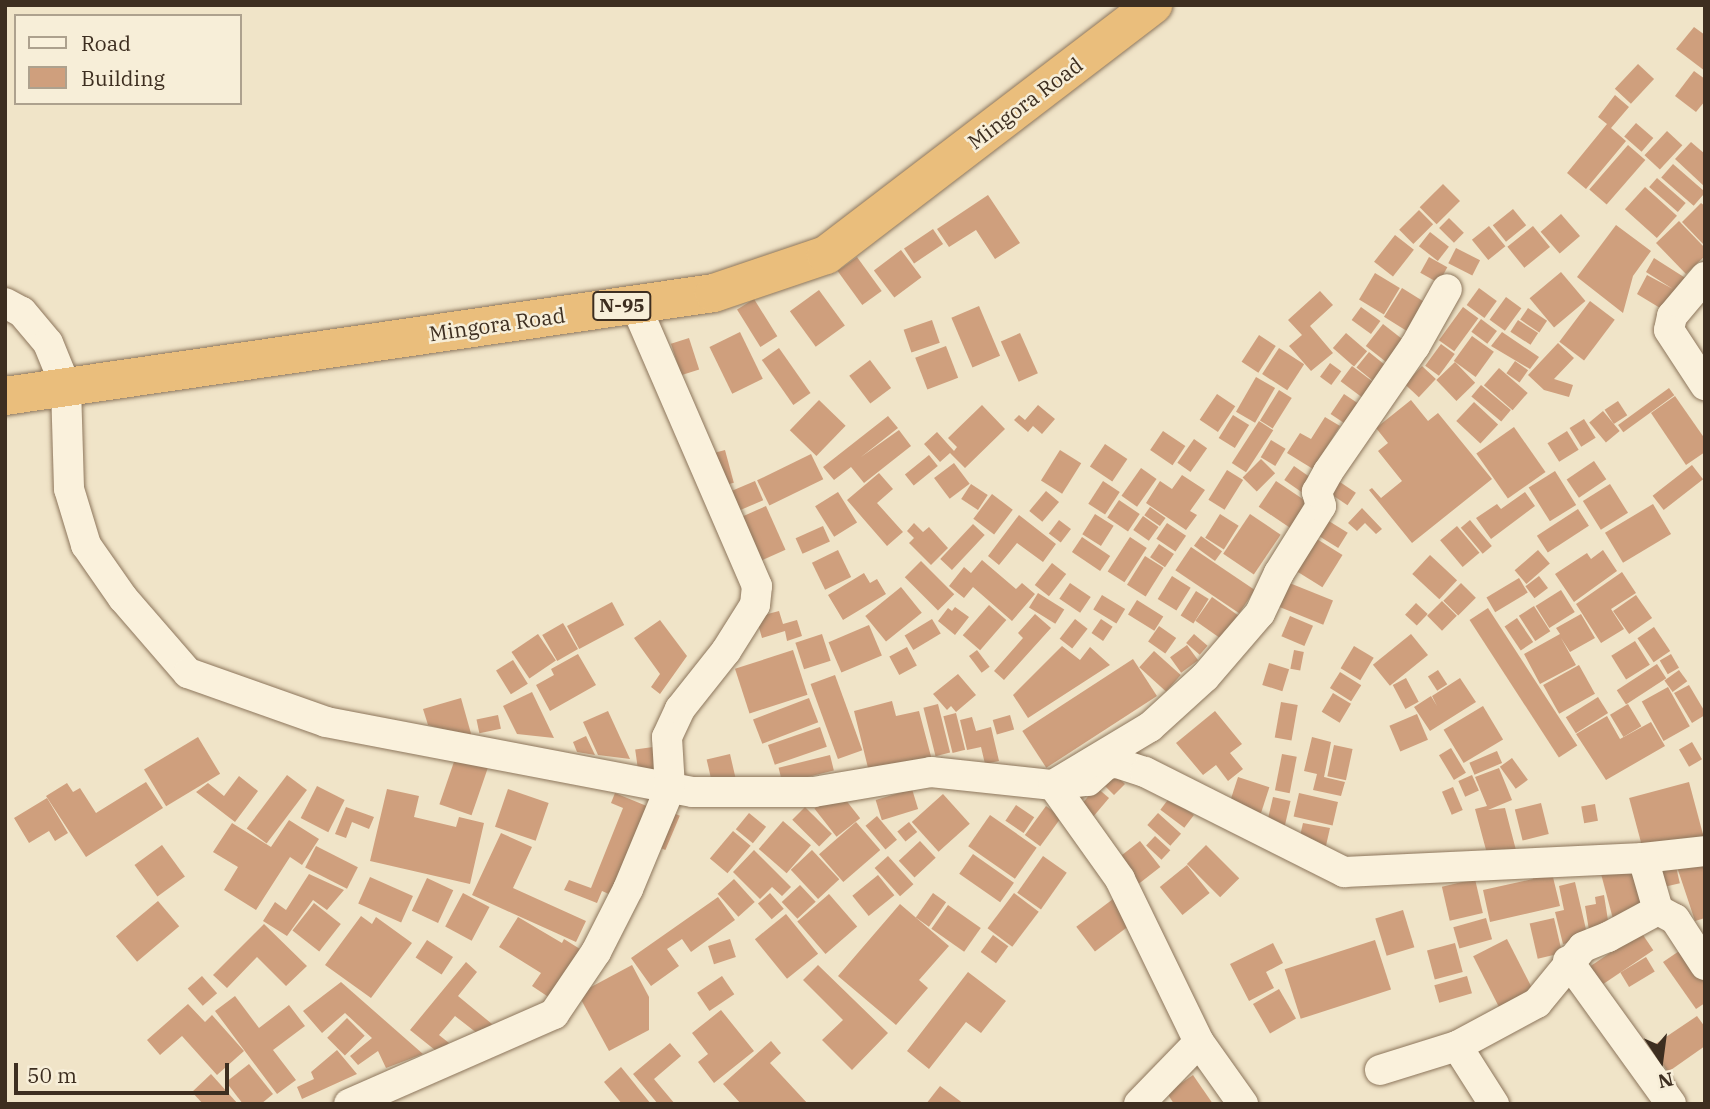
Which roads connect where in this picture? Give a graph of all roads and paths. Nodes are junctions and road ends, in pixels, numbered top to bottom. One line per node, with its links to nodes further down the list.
1 (1153, 5): 5 (highway, Mingora Road / N-95)
2 (1705, 277): 6 (street)
3 (1447, 289): 9 (street)
4 (5, 303): 7 (street)
5 (635, 304): 7 (highway, Mingora Road / N-95); 10 (street)
6 (1705, 385)
7 (66, 387): 8 (highway, Mingora Road / N-95); 10 (street)
8 (5, 396)
9 (1053, 785): 10 (street); 12 (street); 16 (street)
10 (670, 788): 19 (street)
11 (1705, 851): 12 (street)
12 (1643, 858): 13 (street)
13 (1658, 910): 14 (street); 15 (street)
14 (1568, 961): 17 (street); 23 (street)
15 (1705, 965)
16 (1199, 1042): 20 (street); 21 (street)
17 (1457, 1046): 18 (street); 22 (street)
18 (1380, 1070)
19 (349, 1104)
20 (1139, 1104)
21 (1244, 1104)
22 (1494, 1104)
23 (1671, 1104)

